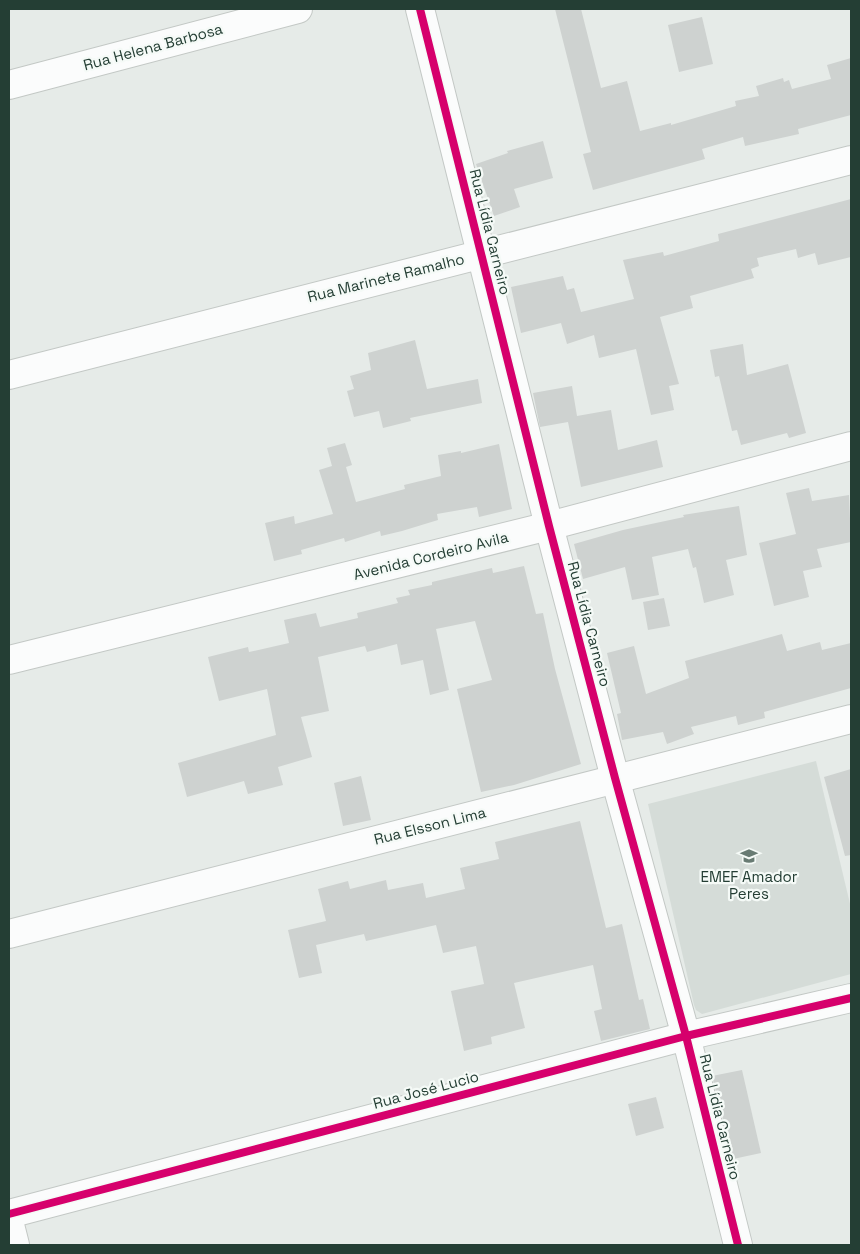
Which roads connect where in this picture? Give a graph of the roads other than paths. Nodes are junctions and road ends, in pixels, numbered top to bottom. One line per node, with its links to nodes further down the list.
1 (298, 9): 3 (street, Rua Helena Barbosa)
2 (420, 9): 5 (street, Rua Lídia Carneiro)
3 (9, 85)
4 (851, 160): 5 (street, Rua Marinete Ramalho)
5 (481, 253): 6 (street, Rua Marinete Ramalho); 8 (street, Rua Lídia Carneiro)
6 (9, 375)
7 (851, 446): 8 (street, Avenida Cordeiro Avila)
8 (550, 526): 9 (street, Avenida Cordeiro Avila); 11 (street, Rua Lídia Carneiro)
9 (9, 660)
10 (851, 720): 11 (street, Rua Elsson Lima)
11 (615, 778): 12 (street, Rua Elsson Lima); 14 (street, Rua Lídia Carneiro)
12 (9, 934)
13 (851, 998): 14 (street, Rua José Lucio)
14 (686, 1036): 15 (street, Rua José Lucio); 18 (street, Rua Lídia Carneiro)
15 (9, 1214)
16 (9, 1221): 17 (street)
17 (15, 1245)
18 (738, 1245)

